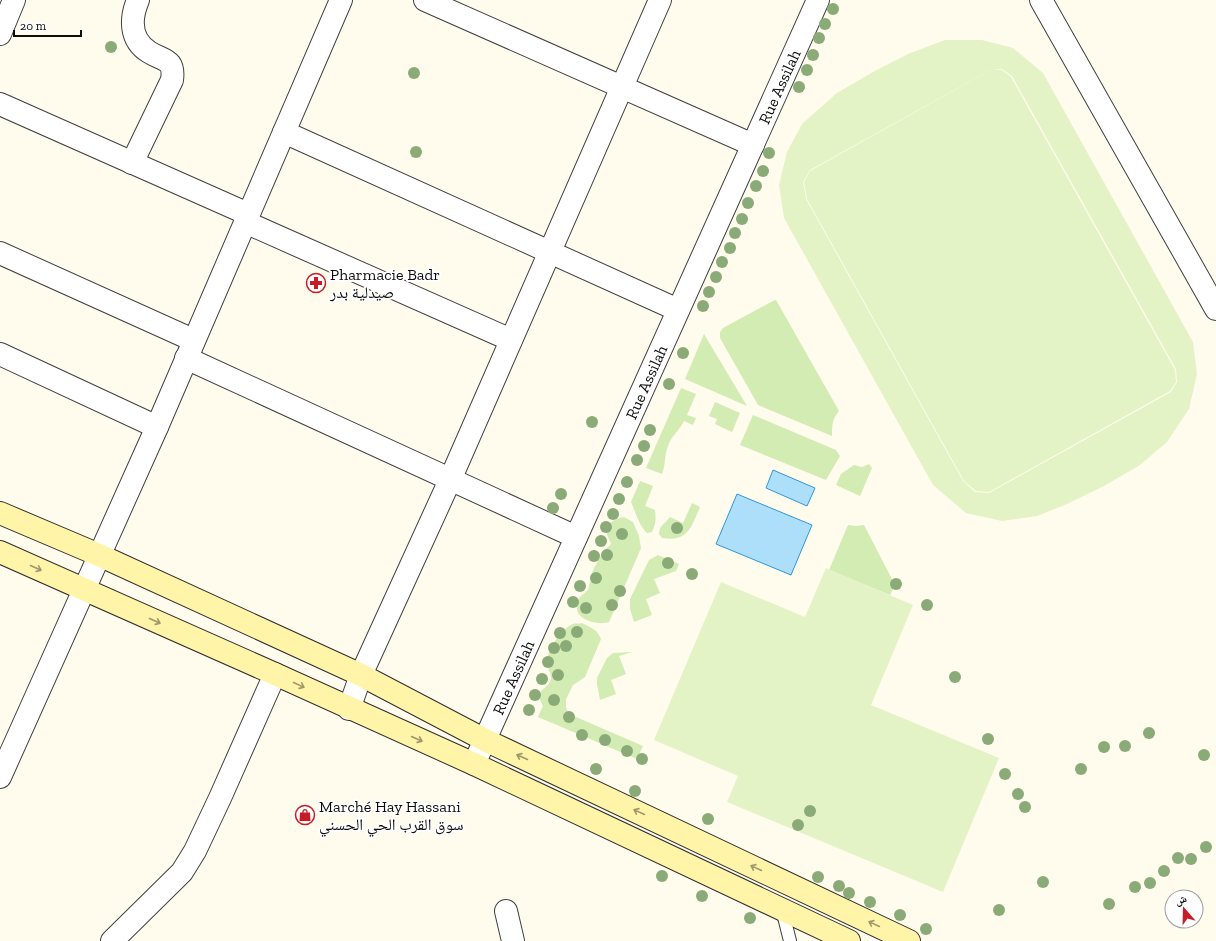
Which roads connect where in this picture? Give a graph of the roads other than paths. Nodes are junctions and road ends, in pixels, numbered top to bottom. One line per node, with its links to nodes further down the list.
1 (14, 0): 8 (street)
2 (138, 0): 13 (street)
3 (341, 0): 11 (street)
4 (425, 0): 9 (street)
5 (660, 0): 9 (street)
6 (818, 0): 12 (street, Rue Assilah)
7 (1041, 0): 17 (street)
8 (0, 34)
9 (622, 87): 12 (street); 15 (street)
10 (0, 104): 13 (street)
11 (284, 132): 14 (street); 15 (street)
12 (753, 146): 18 (street, Rue Assilah)
13 (132, 163): 14 (street)
14 (246, 218): 19 (street); 20 (street)
15 (550, 251): 18 (street); 19 (street)
16 (0, 253): 20 (street)
17 (1216, 309)
18 (678, 310): 25 (street, Rue Assilah)
19 (511, 340): 23 (street)
20 (190, 349): 22 (street); 23 (street)
21 (0, 354): 22 (street)
22 (157, 427): 27 (street)
23 (450, 480): 25 (street); 30 (street)
24 (0, 513): 27 (main road)
25 (576, 537): 32 (street, Rue Assilah)
26 (0, 552): 28 (main road, one-way to 28)
27 (99, 555): 28 (street); 30 (main road)
28 (84, 590): 29 (main road, one-way to 29); 34 (street)
29 (275, 674): 31 (main road, one-way to 31); 37 (street)
30 (361, 676): 31 (street); 32 (main road)
31 (349, 709): 33 (main road, one-way to 33)
32 (485, 740): 33 (street, Rue Assilah); 41 (main road, one-way to 32)
33 (474, 764): 35 (main road)
34 (0, 777)
35 (782, 909): 39 (lane); 40 (main road)
36 (506, 911): 38 (street)
37 (112, 941)
38 (513, 941)
39 (790, 941)
40 (849, 941)
41 (909, 941)

